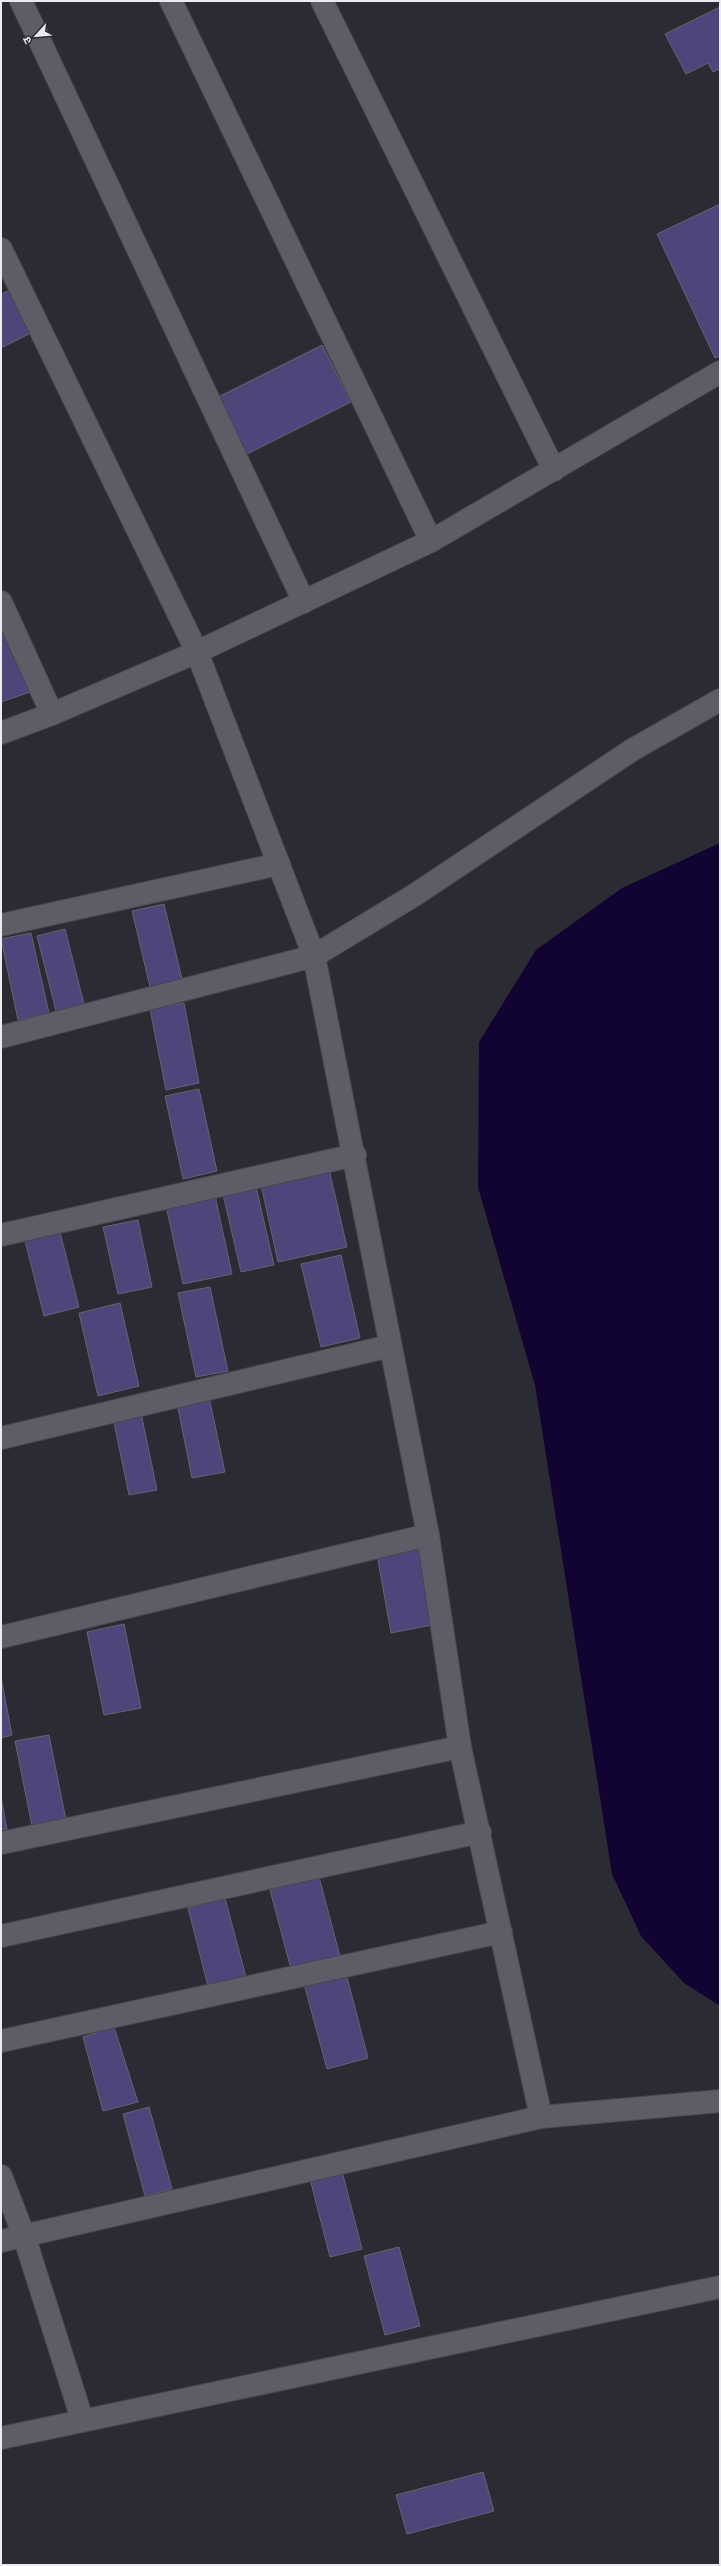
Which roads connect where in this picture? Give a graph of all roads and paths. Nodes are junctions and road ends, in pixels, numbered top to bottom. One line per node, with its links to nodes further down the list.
1 (21, 1): 9 (street)
2 (171, 1): 7 (street)
3 (322, 1): 6 (street)
4 (1, 249): 10 (street)
5 (720, 372): 6 (street)
6 (554, 470): 7 (street)
7 (431, 541): 9 (street)
8 (1, 602): 12 (street)
9 (304, 602): 10 (street)
10 (197, 652): 12 (street); 14 (street)
11 (720, 700): 16 (street)
12 (52, 714): 13 (street)
13 (1, 733)
14 (279, 864): 15 (street); 16 (street)
15 (1, 925)
16 (314, 956): 17 (street); 18 (street)
17 (1, 1037)
18 (355, 1154): 19 (street); 20 (street)
19 (1, 1236)
20 (390, 1346): 21 (street); 22 (street)
21 (1, 1438)
22 (428, 1535): 23 (street); 24 (street)
23 (1, 1637)
24 (460, 1747): 25 (street); 26 (street)
25 (480, 1832): 27 (street); 28 (street)
26 (1, 1843)
27 (501, 1932): 29 (street); 31 (street)
28 (1, 1936)
29 (1, 2041)
30 (720, 2101): 31 (street)
31 (541, 2117): 33 (street)
32 (1, 2176): 33 (street)
33 (24, 2236): 34 (street); 36 (street)
34 (1, 2241)
35 (720, 2286): 36 (street)
36 (82, 2419): 37 (street)
37 (1, 2438)

